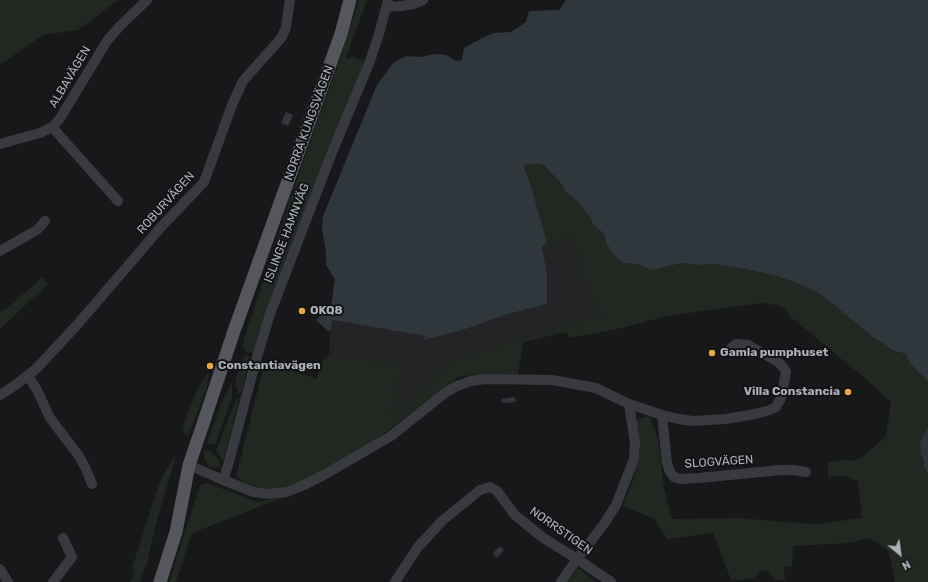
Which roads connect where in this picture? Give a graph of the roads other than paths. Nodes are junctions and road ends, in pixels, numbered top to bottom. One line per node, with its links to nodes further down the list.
1 (147, 0): 6 (street, ALBAVÄGEN)
2 (290, 0): 12 (street, ROBURVÄGEN)
3 (350, 0): 16 (main road, NORRA KUNGSVÄGEN)
4 (423, 0): 5 (street)
5 (387, 4): 18 (street, ISLINGE HAMNVÄG)
6 (52, 127): 7 (street, ALBAVÄGEN); 8 (street)
7 (0, 144)
8 (118, 201)
9 (45, 221): 10 (street)
10 (0, 251)
11 (729, 350): 15 (street)
12 (28, 376): 13 (street, ROBURVÄGEN); 19 (street)
13 (0, 395)
14 (629, 404): 15 (street); 18 (street); 21 (street)
15 (662, 415): 17 (street, SLOGVÄGEN)
16 (189, 465): 18 (street); 25 (main road)
17 (806, 472)
18 (223, 480)
19 (92, 484)
20 (63, 538): 24 (street)
21 (577, 559): 26 (street, NORRSTIGEN); 27 (street); 28 (street, NORRSTIGEN)
22 (0, 569): 23 (street)
23 (8, 582)
24 (53, 582)
25 (160, 582)
26 (395, 582)
27 (561, 582)
28 (611, 582)

